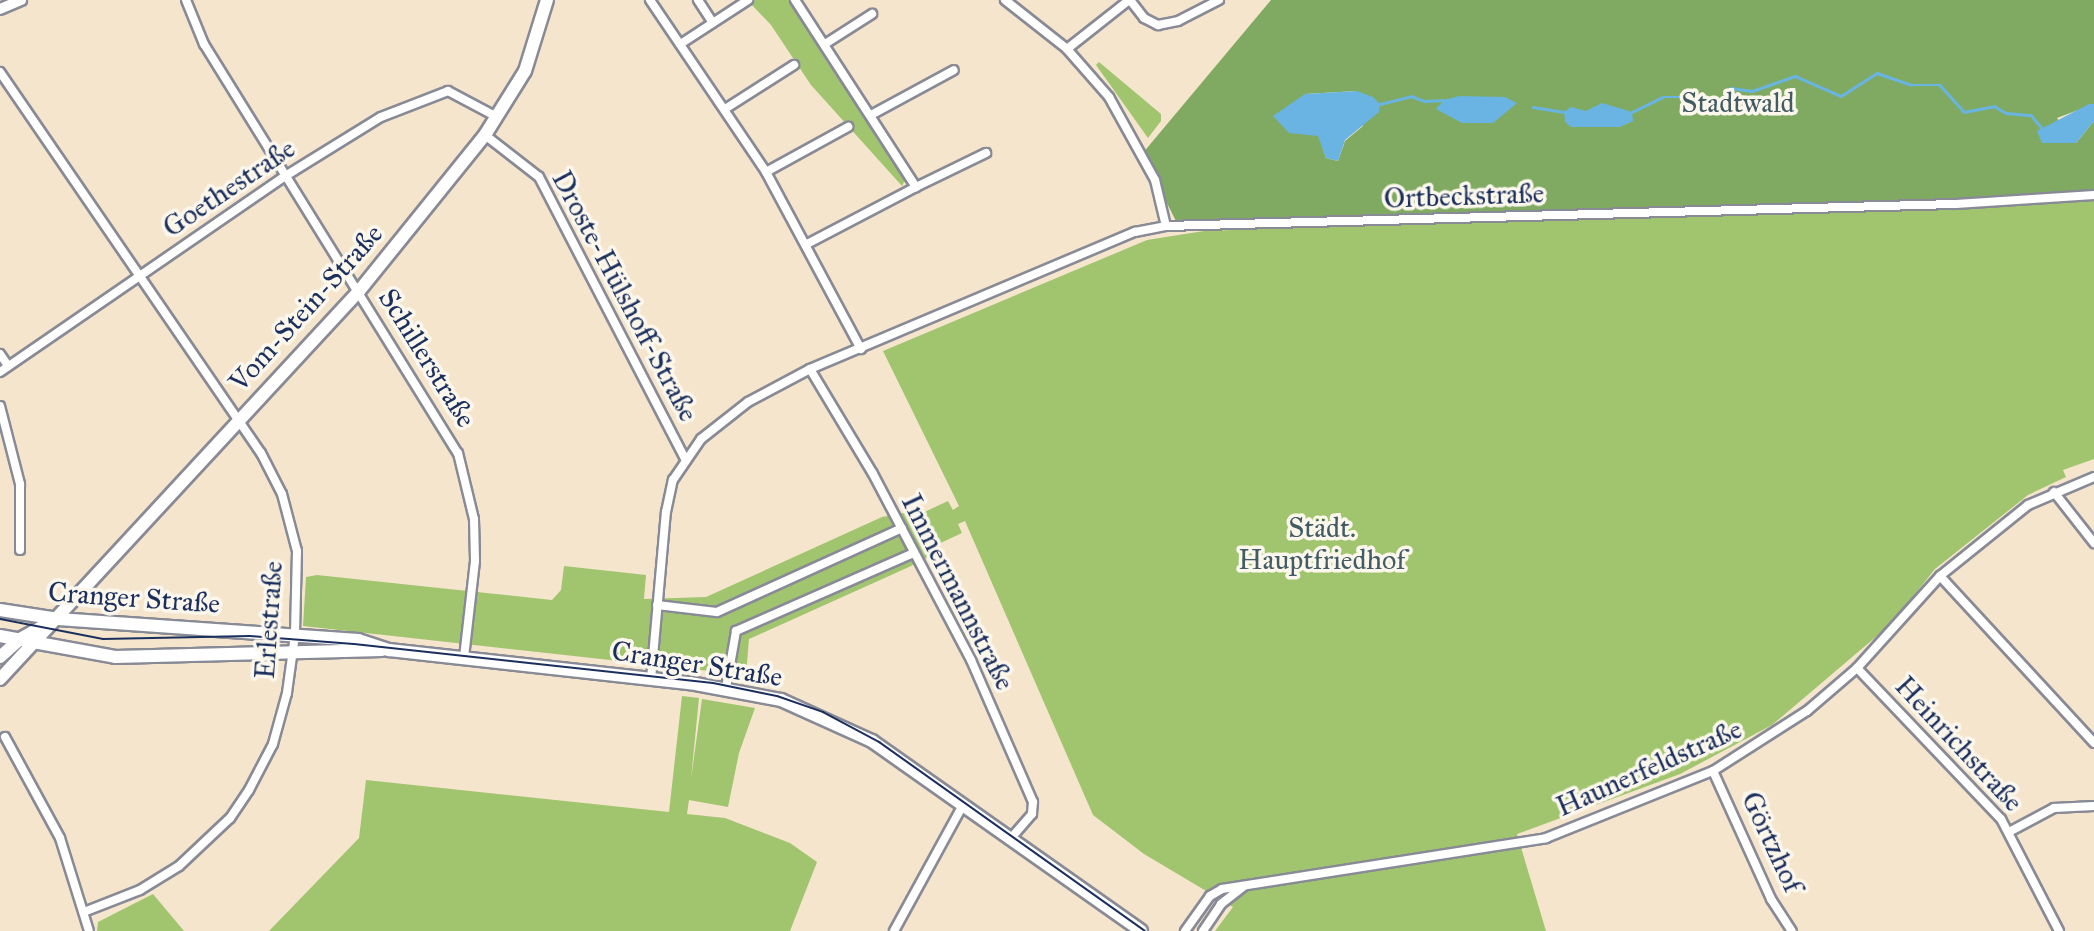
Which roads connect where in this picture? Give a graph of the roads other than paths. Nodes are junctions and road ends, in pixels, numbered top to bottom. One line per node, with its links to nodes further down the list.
1 (21, 0): 11 (street)
2 (186, 0): 27 (street, Schillerstraße)
3 (547, 0): 22 (main road, Vom-Stein-Straße)
4 (650, 0): 14 (street)
5 (698, 0): 13 (street)
6 (748, 0): 13 (street)
7 (795, 0): 15 (street)
8 (1006, 0): 16 (street)
9 (1130, 0): 10 (street); 16 (street)
10 (1219, 0)
11 (0, 9)
12 (872, 14): 15 (street)
13 (713, 23): 14 (street)
14 (682, 43): 20 (street)
15 (825, 44): 21 (street)
16 (1068, 49): 30 (street)
17 (794, 65): 20 (street)
18 (954, 70): 21 (street)
19 (0, 72): 32 (street, Erlestraße)
20 (725, 109): 26 (street)
21 (872, 115): 28 (street)
22 (496, 117): 24 (main road, Vom-Stein-Straße); 27 (street, Goethestraße)
23 (848, 127): 26 (street)
24 (485, 135): 33 (main road, Vom-Stein-Straße); 41 (street, Droste-Hülshoff-Straße)
25 (986, 153): 28 (street)
26 (766, 172): 31 (street)
27 (287, 174): 32 (street, Goethestraße); 33 (street, Schillerstraße)
28 (916, 187): 31 (street)
29 (2094, 195): 30 (street, Ortbeckstraße)
30 (1166, 226): 34 (street, Ortbeckstraße)
31 (807, 244): 34 (street)
32 (139, 276): 36 (street, Goethestraße); 40 (street, Erlestraße)
33 (359, 291): 40 (main road, Vom-Stein-Straße); 59 (street, Schillerstraße)
34 (861, 349): 37 (street, Ortbeckstraße)
35 (0, 354): 36 (street)
36 (8, 366): 38 (street, Goethestraße)
37 (810, 369): 41 (street, Ortbeckstraße); 44 (street, Immermannstraße)
38 (0, 372)
39 (0, 406): 46 (street)
40 (239, 420): 51 (main road, Vom-Stein-Straße); 52 (street, Erlestraße)
41 (685, 459): 49 (street, Ortbeckstraße)
42 (2094, 477): 43 (street, Haunerfeldstraße)
43 (2054, 492): 45 (street); 48 (street, Haunerfeldstraße)
44 (902, 528): 47 (street, Immermannstraße); 49 (street)
45 (2094, 544)
46 (20, 550)
47 (914, 553): 63 (street); 70 (street, Immermannstraße)
48 (1940, 576): 60 (street, Haunerfeldstraße); 65 (street)
49 (657, 606): 61 (street, Ortbeckstraße)
50 (0, 610): 51 (main road, Cranger Straße)
51 (58, 619): 52 (main road, Cranger Straße); 54 (main road, Vom-Stein-Straße); 55 (main road, Vom-Stein-Straße)
52 (295, 635): 56 (street, Erlestraße); 57 (main road, Cranger Straße)
53 (0, 636): 54 (main road, Cranger Straße)
54 (20, 639): 55 (main road, Cranger Straße); 58 (main road, Vom-Stein-Straße)
55 (38, 643): 56 (main road, Cranger Straße); 62 (main road, Vom-Stein-Straße)
56 (293, 649): 57 (main road, Cranger Straße); 72 (street, Erlestraße)
57 (389, 650): 59 (main road, Cranger Straße)
58 (0, 657)
59 (464, 659): 61 (main road, Cranger Straße)
60 (1857, 668): 66 (street, Haunerfeldstraße); 69 (street, Heinrichstraße)
61 (650, 678): 63 (main road, Cranger Straße)
62 (0, 679)
63 (726, 688): 67 (main road, Cranger Straße)
64 (5, 737): 72 (street)
65 (2094, 743)
66 (1713, 771): 71 (street, Haunerfeldstraße); 78 (street, Görtzhof)
67 (963, 805): 70 (main road, Cranger Straße); 74 (street)
68 (2094, 806): 69 (street)
69 (2009, 832): 79 (street, Heinrichstraße)
70 (1011, 838): 75 (main road, Cranger Straße)
71 (1256, 883): 76 (street, Haunerfeldstraße); 77 (street, Haunerfeldstraße)
72 (84, 912): 73 (street)
73 (89, 931)
74 (894, 931)
75 (1141, 931)
76 (1185, 931)
77 (1203, 931)
78 (1792, 931)
79 (2059, 931)

